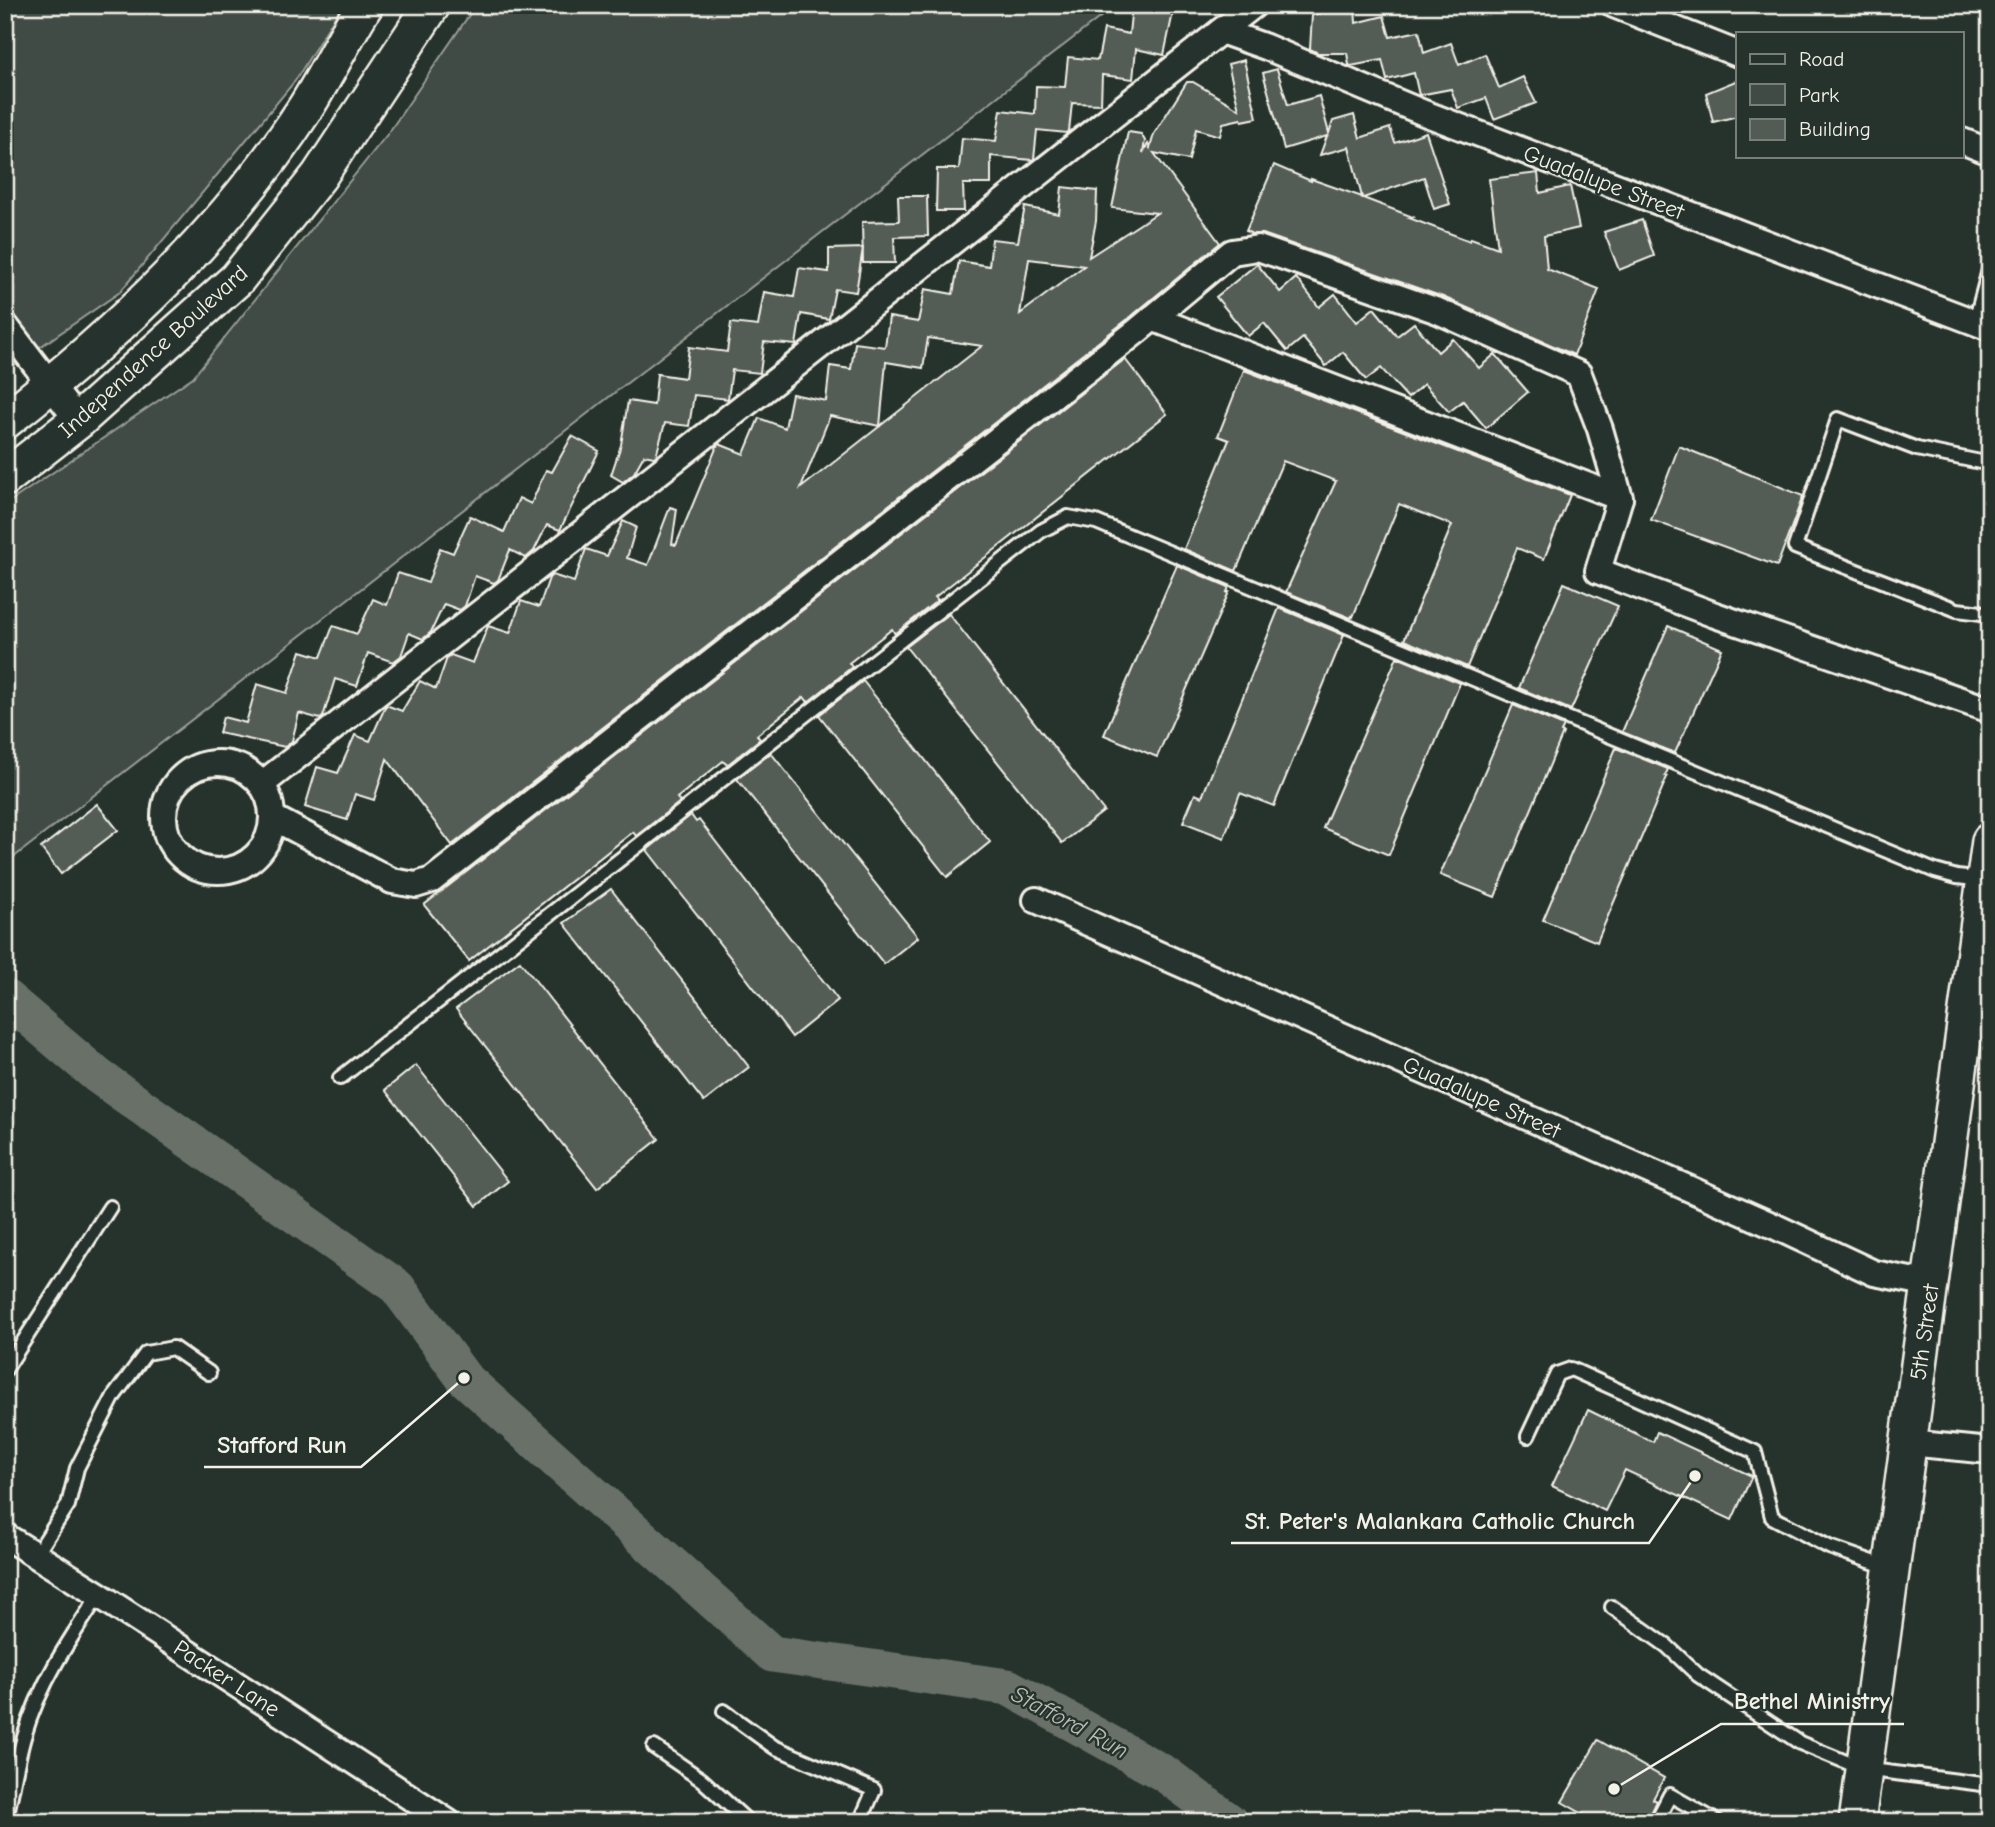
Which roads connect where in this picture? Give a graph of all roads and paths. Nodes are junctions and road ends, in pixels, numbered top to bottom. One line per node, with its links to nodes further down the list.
1 (365, 5): 13 (main road, Independence Boulevard)
2 (432, 5): 15 (main road, Independence Boulevard)
3 (1254, 5): 5 (street)
4 (1614, 5): 6 (street)
5 (1220, 31): 12 (street, Guadalupe Street); 21 (street)
6 (1736, 53)
7 (1964, 142): 8 (street)
8 (1990, 152)
9 (1990, 266): 12 (lane)
10 (1152, 318): 18 (street); 18 (street); 22 (street)
11 (5, 325): 13 (street)
12 (1982, 325)
13 (50, 386): 14 (main road, Independence Boulevard); 15 (street)
14 (5, 421)
15 (78, 421): 17 (main road, Independence Boulevard)
16 (1990, 464): 19 (lane)
17 (5, 478)
18 (1620, 498): 20 (street)
19 (1990, 614)
20 (1990, 710)
21 (262, 784): 22 (street); 22 (street)
22 (272, 817)
23 (1990, 841): 24 (main road, 5th Street)
24 (1984, 880): 26 (lane); 28 (main road, 5th Street)
25 (1036, 900): 28 (street, Guadalupe Street)
26 (340, 1078)
27 (110, 1207): 29 (lane)
28 (1930, 1284): 32 (main road, 5th Street)
29 (5, 1370)
30 (209, 1373): 35 (lane)
31 (1528, 1436): 36 (lane)
32 (1909, 1443): 33 (street); 36 (main road, 5th Street)
33 (1990, 1451)
34 (5, 1536): 35 (street, Packer Lane)
35 (36, 1556): 37 (street, Packer Lane)
36 (1890, 1568): 41 (main road, 5th Street)
37 (99, 1595): 43 (lane); 44 (street, Packer Lane)
38 (1612, 1607): 41 (lane)
39 (724, 1711): 46 (lane)
40 (654, 1747): 45 (lane)
41 (1863, 1769): 42 (lane); 49 (main road, 5th Street)
42 (1990, 1785)
43 (5, 1822)
44 (448, 1822)
45 (748, 1822)
46 (860, 1822)
47 (1656, 1822): 48 (lane)
48 (1718, 1822)
49 (1857, 1822)

